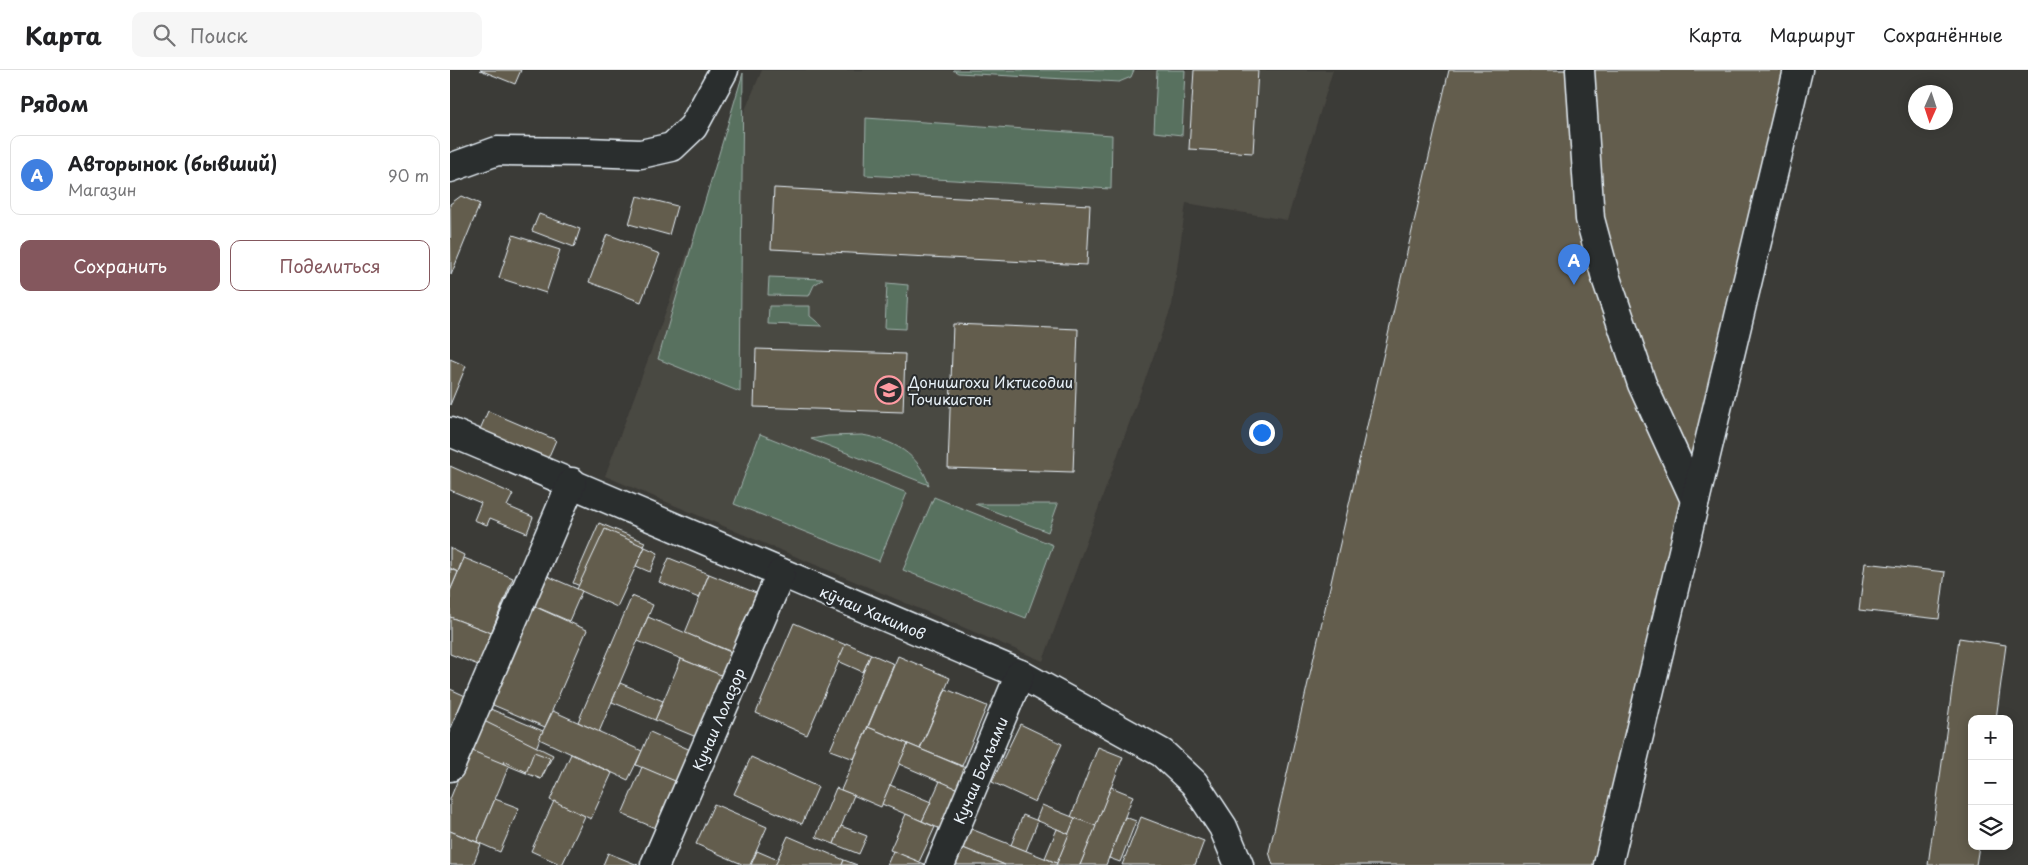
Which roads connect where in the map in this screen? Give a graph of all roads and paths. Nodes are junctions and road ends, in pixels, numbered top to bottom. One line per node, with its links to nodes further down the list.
1 (724, 70): 4 (street)
2 (1580, 70): 7 (street)
3 (1798, 70): 7 (street)
4 (450, 168)
5 (450, 432): 6 (street, кӯчаи Хакимов)
6 (572, 482): 8 (street, кӯчаи Хакимов); 10 (street)
7 (1696, 500): 14 (street)
8 (781, 573): 9 (street, кӯчаи Хакимов); 11 (street, Кучаи Лолазор)
9 (1020, 674): 12 (street, Кучаи Балъами); 13 (street, кӯчаи Хакимов)
10 (450, 767)
11 (655, 865)
12 (940, 865)
13 (1239, 865)
14 (1608, 865)

